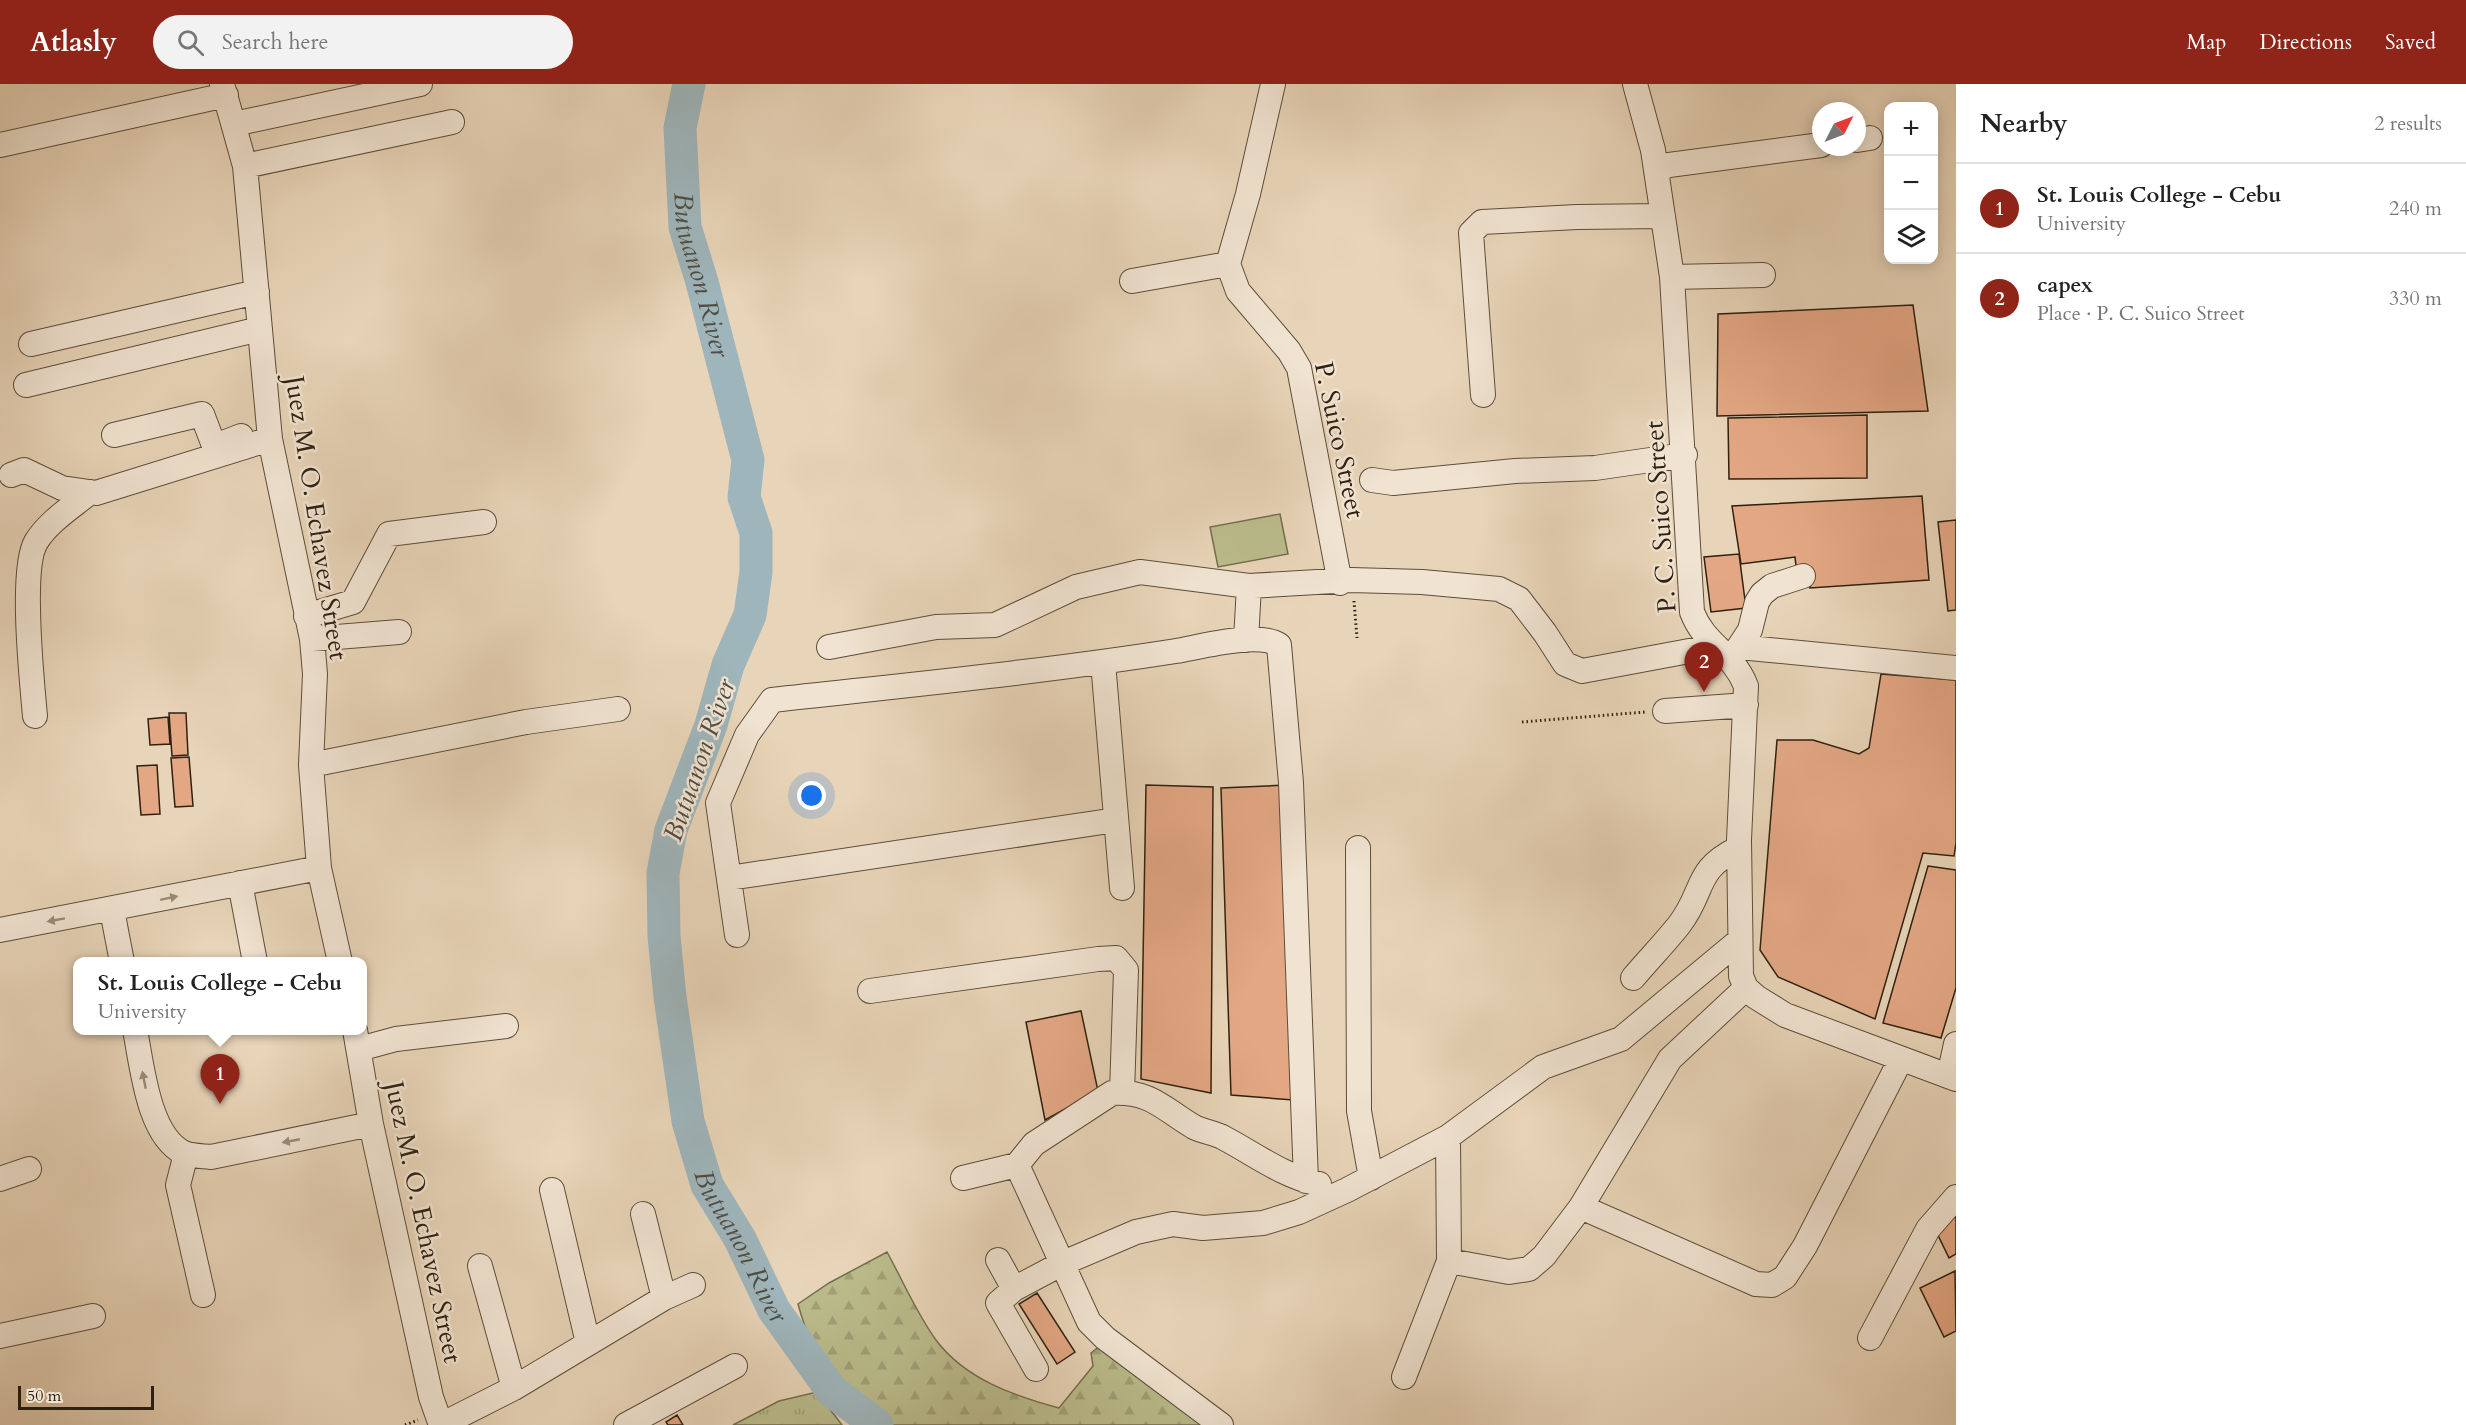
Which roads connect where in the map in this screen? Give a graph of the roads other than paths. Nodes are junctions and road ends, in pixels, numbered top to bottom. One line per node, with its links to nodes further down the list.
1 (420, 84): 6 (street)
2 (1273, 84): 12 (street)
3 (1638, 84): 10 (street, P. C. Suico Street)
4 (224, 87): 6 (street, Juez M. O. Echavez Street); 7 (street)
5 (452, 122): 9 (street)
6 (234, 124): 9 (street, Juez M. O. Echavez Street)
7 (0, 145)
8 (1812, 146): 10 (street)
9 (244, 166): 16 (street, Juez M. O. Echavez Street)
10 (1656, 170): 11 (street, P. C. Suico Street)
11 (1663, 216): 14 (street, P. C. Suico Street); 20 (street)
12 (1228, 264): 15 (street); 29 (street, P. Suico Street)
13 (1763, 275): 14 (street)
14 (1672, 277): 23 (street, P. C. Suico Street)
15 (1132, 281)
16 (257, 292): 17 (street, Juez M. O. Echavez Street); 18 (street)
17 (260, 329): 19 (street); 21 (street, Juez M. O. Echavez Street)
18 (31, 344)
19 (26, 385)
20 (1483, 395)
21 (269, 432): 22 (street); 26 (street); 31 (street, Juez M. O. Echavez Street)
22 (114, 435)
23 (1685, 455): 25 (street); 35 (street, P. C. Suico Street)
24 (11, 475): 26 (street)
25 (1372, 480)
26 (90, 492): 41 (street)
27 (484, 522): 31 (street)
28 (1803, 576): 35 (street)
29 (1346, 581): 30 (street); 35 (street)
30 (1249, 586): 33 (street); 34 (street)
31 (309, 627): 32 (street); 42 (street, Juez M. O. Echavez Street)
32 (399, 632)
33 (1246, 640): 36 (street); 75 (street)
34 (829, 647)
35 (1729, 651): 37 (street); 38 (street, P. C. Suico Street)
36 (1103, 662): 43 (street); 47 (street)
37 (1956, 668)
38 (1746, 705): 40 (street); 45 (street, P. C. Suico Street)
39 (618, 709): 42 (street)
40 (1665, 711)
41 (35, 716)
42 (311, 765): 46 (street, Juez M. O. Echavez Street)
43 (1116, 820): 47 (street); 49 (street)
44 (1358, 848): 73 (street)
45 (1739, 848): 53 (street, P. C. Suico Street); 57 (street)
46 (319, 868): 48 (street); 56 (street, Juez M. O. Echavez Street)
47 (729, 878): 52 (street)
48 (240, 883): 50 (street, one-way to 48); 55 (street)
49 (1122, 888)
50 (112, 910): 51 (street, one-way to 51); 54 (street)
51 (0, 930)
52 (737, 935)
53 (1740, 940): 58 (street, P. C. Suico Street); 68 (street)
54 (121, 957)
55 (254, 957)
56 (339, 957)
57 (1633, 978)
58 (1746, 988): 64 (street); 79 (street)
59 (870, 991): 66 (street)
60 (506, 1026): 62 (street)
61 (136, 1035): 69 (street, one-way to 61)
62 (357, 1040): 67 (street, Juez M. O. Echavez Street)
63 (1956, 1044): 65 (street)
64 (1901, 1059): 65 (street); 79 (street)
65 (1952, 1078)
66 (1122, 1093): 70 (street); 75 (street)
67 (371, 1124): 69 (street, one-way to 69); 97 (street, Juez M. O. Echavez Street)
68 (1448, 1137): 73 (street); 82 (street)
69 (186, 1154): 87 (street)
70 (1017, 1165): 72 (street); 83 (street)
71 (29, 1169): 74 (street)
72 (963, 1178)
73 (1371, 1178): 77 (street)
74 (0, 1179)
75 (1306, 1181): 77 (street)
76 (552, 1190): 92 (street)
77 (1347, 1190): 83 (street)
78 (1956, 1197): 91 (street)
79 (1581, 1207): 82 (street)
80 (643, 1214): 88 (street)
81 (998, 1260): 86 (street)
82 (1449, 1261): 95 (street)
83 (1061, 1264): 86 (street); 99 (street)
84 (480, 1266): 96 (street)
85 (693, 1285): 88 (street)
86 (1014, 1289): 94 (street)
87 (203, 1295)
88 (664, 1298): 92 (street)
89 (93, 1317): 90 (street)
90 (0, 1336)
91 (1870, 1338)
92 (588, 1343): 96 (street)
93 (735, 1366): 98 (street)
94 (1036, 1369)
95 (1404, 1377)
96 (514, 1388): 97 (street)
97 (441, 1425)
98 (626, 1425)
99 (1221, 1425)

